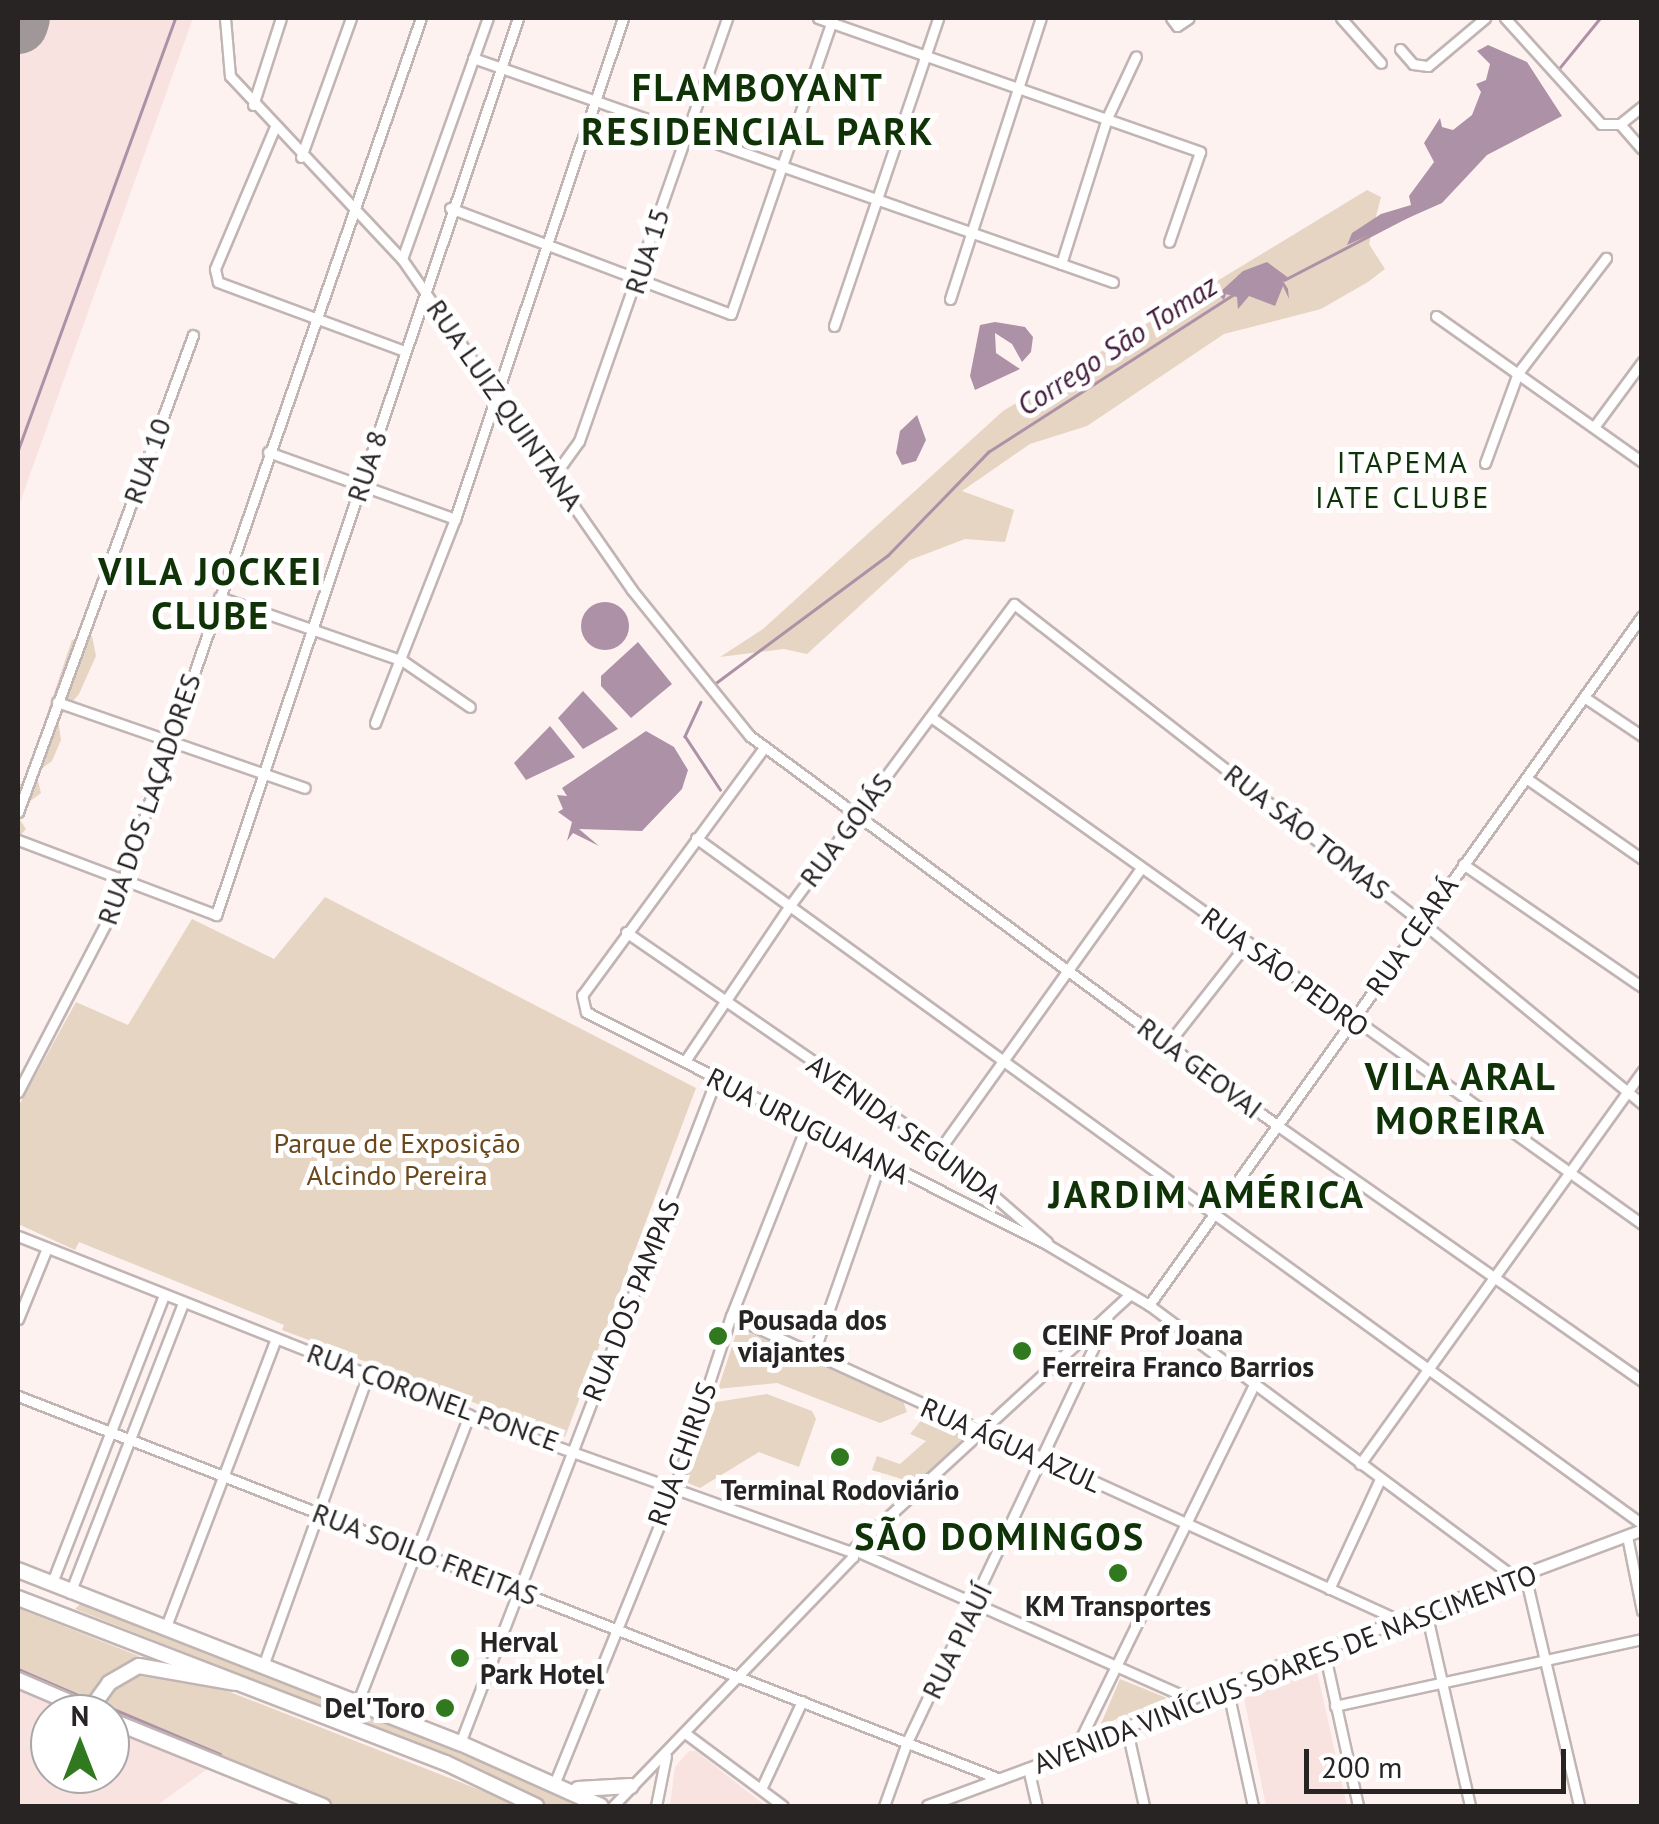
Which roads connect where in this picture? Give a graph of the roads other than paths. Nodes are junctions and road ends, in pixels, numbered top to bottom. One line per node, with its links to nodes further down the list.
1 (225, 18): 26 (street, RUA LUIZ QUINTANA)
2 (281, 18): 26 (street)
3 (351, 18): 33 (street)
4 (421, 18): 37 (street, RUA DOS LAÇADORES)
5 (488, 18): 21 (street)
6 (518, 18): 23 (street, RUA 8)
7 (623, 18): 25 (street)
8 (727, 18): 31 (street, RUA 15)
9 (818, 18): 16 (street)
10 (938, 18): 19 (street)
11 (1041, 18): 24 (street)
12 (1189, 18): 17 (street)
13 (1340, 18): 22 (street)
14 (1485, 18): 18 (street)
15 (1505, 18): 29 (street)
16 (832, 20): 19 (street); 34 (street)
17 (1174, 22)
18 (1400, 50)
19 (924, 55): 24 (street); 35 (street)
20 (1136, 56): 28 (street)
21 (473, 58): 23 (street); 42 (street)
22 (1381, 63)
23 (501, 65): 25 (street); 36 (street, RUA 8)
24 (1015, 85): 28 (street); 38 (street)
25 (592, 98): 31 (street); 39 (street)
26 (252, 105): 30 (street, RUA LUIZ QUINTANA)
27 (1642, 106): 29 (street)
28 (1107, 118): 40 (street); 43 (street)
29 (1620, 124): 32 (street)
30 (274, 129): 33 (street, RUA LUIZ QUINTANA); 49 (street)
31 (684, 132): 34 (street); 44 (street, RUA 15)
32 (1642, 149)
33 (301, 157): 37 (street, RUA LUIZ QUINTANA)
34 (784, 166): 35 (street); 44 (street)
35 (876, 199): 38 (street); 50 (street)
36 (450, 208): 39 (street); 46 (street, RUA 8)
37 (355, 212): 42 (street, RUA LUIZ QUINTANA); 49 (street, RUA DOS LAÇADORES)
38 (971, 233): 43 (street); 47 (street)
39 (547, 241): 44 (street); 55 (street)
40 (1169, 242)
41 (1606, 258): 54 (street)
42 (402, 259): 46 (street, RUA LUIZ QUINTANA)
43 (1062, 264): 45 (street)
44 (640, 280): 60 (street, RUA 15)
45 (1113, 282)
46 (428, 294): 52 (street, RUA 8); 55 (street, RUA LUIZ QUINTANA)
47 (950, 298)
48 (1436, 316): 54 (street)
49 (312, 318): 52 (street); 57 (street, RUA DOS LAÇADORES)
50 (834, 326)
51 (193, 335): 69 (street, RUA 10)
52 (406, 351): 61 (street, RUA 8)
53 (1642, 362): 56 (street)
54 (1518, 373): 56 (street); 59 (street)
55 (496, 396): 60 (street, RUA LUIZ QUINTANA); 62 (street)
56 (1594, 427): 58 (street)
57 (268, 452): 61 (street); 63 (street, RUA DOS LAÇADORES)
58 (1642, 462)
59 (1485, 463)
60 (553, 477): 75 (street, RUA LUIZ QUINTANA)
61 (361, 485): 62 (street); 66 (street, RUA 8)
62 (454, 520): 67 (street)
63 (219, 597): 66 (street); 74 (street, RUA DOS LAÇADORES)
64 (1014, 604): 71 (street, RUA GOIÁS); 88 (street, RUA SÃO TOMAS)
65 (1642, 616): 68 (street, RUA CEARÁ)
66 (313, 628): 67 (street); 76 (street, RUA 8)
67 (403, 661): 70 (street); 72 (street)
68 (1584, 697): 73 (street); 77 (street, RUA CEARÁ)
69 (57, 702): 74 (street); 79 (street, RUA 10)
70 (470, 707)
71 (931, 718): 80 (street, RUA GOIÁS); 85 (street, RUA SÃO PEDRO)
72 (375, 722)
73 (1642, 736)
74 (170, 744): 76 (street); 86 (street, RUA DOS LAÇADORES)
75 (763, 749): 80 (street, RUA GEOVAI); 81 (street)
76 (264, 775): 78 (street); 86 (street, RUA 8)
77 (1526, 778): 83 (street); 84 (street, RUA CEARÁ)
78 (305, 788)
79 (18, 812)
80 (859, 814): 87 (street, RUA GOIÁS); 91 (street, RUA GEOVAI)
81 (696, 838): 87 (street); 89 (street)
82 (18, 840): 86 (street)
83 (1642, 859)
84 (1463, 864): 88 (street, RUA CEARÁ); 92 (street)
85 (1140, 870): 90 (street, RUA SÃO PEDRO); 91 (street)
86 (123, 880): 100 (street, RUA DOS LAÇADORES)
87 (791, 904): 93 (street, RUA GOIÁS); 96 (street)
88 (1424, 924): 94 (street, RUA CEARÁ); 101 (street, RUA SÃO TOMAS)
89 (626, 932): 93 (street, AVENIDA SEGUNDA); 97 (street, RUA URUGUAIANA)
90 (1248, 942): 94 (street, RUA SÃO PEDRO); 95 (street)
91 (1069, 967): 95 (street, RUA GEOVAI); 96 (street)
92 (1642, 986)
93 (722, 1000): 97 (street, RUA GOIÁS); 105 (street, AVENIDA SEGUNDA)
94 (1352, 1020): 104 (street, RUA CEARÁ); 107 (street, RUA SÃO PEDRO)
95 (1167, 1045): 104 (street, RUA GEOVAI)
96 (1005, 1058): 105 (street); 108 (street)
97 (686, 1061): 99 (street, RUA URUGUAIANA)
98 (1642, 1071): 101 (street)
99 (714, 1082): 103 (street, RUA URUGUAIANA); 132 (street, RUA DOS PAMPAS)
100 (18, 1092)
101 (1628, 1092): 102 (street, RUA SÃO TOMAS); 107 (street)
102 (1642, 1104)
103 (807, 1124): 106 (street, RUA URUGUAIANA); 119 (street, RUA CHIRUS)
104 (1278, 1126): 108 (street, RUA CEARÁ); 113 (street, RUA GEOVAI)
105 (940, 1149): 111 (street, AVENIDA SEGUNDA)
106 (880, 1164): 111 (street, RUA URUGUAIANA); 122 (street)
107 (1570, 1174): 109 (street, RUA SÃO PEDRO); 113 (street)
108 (1214, 1213): 117 (street, RUA CEARÁ); 123 (street)
109 (1642, 1224)
110 (18, 1236): 112 (street, RUA CORONEL PONCE)
111 (1048, 1244): 114 (street, AVENIDA SEGUNDA)
112 (47, 1248): 115 (street, RUA CORONEL PONCE); 120 (street)
113 (1493, 1279): 123 (street); 125 (street, RUA GEOVAI)
114 (1130, 1294): 117 (street, AVENIDA SEGUNDA); 118 (street)
115 (164, 1295): 116 (street, RUA CORONEL PONCE); 129 (street)
116 (184, 1304): 121 (street, RUA CORONEL PONCE); 131 (street)
117 (1149, 1305): 126 (street, AVENIDA SEGUNDA)
118 (1109, 1314): 130 (street); 133 (street, RUA PIAUÍ)
119 (731, 1316): 122 (street, RUA ÁGUA AZUL); 137 (street, RUA CHIRUS)
120 (18, 1319)
121 (276, 1338): 124 (street, RUA CORONEL PONCE); 135 (street)
122 (814, 1352): 130 (street, RUA ÁGUA AZUL)
123 (1430, 1365): 134 (street); 139 (street)
124 (368, 1375): 128 (street, RUA CORONEL PONCE); 138 (street)
125 (1642, 1381)
126 (1253, 1387): 134 (street, AVENIDA SEGUNDA); 140 (street)
127 (18, 1396): 129 (street, RUA SOILO FREITAS)
128 (469, 1415): 132 (street, RUA CORONEL PONCE); 142 (street)
129 (111, 1432): 131 (street, RUA SOILO FREITAS); 146 (street)
130 (980, 1434): 133 (street, RUA ÁGUA AZUL); 143 (street)
131 (127, 1438): 135 (street, RUA SOILO FREITAS); 149 (street)
132 (570, 1448): 137 (street, RUA CORONEL PONCE); 148 (street, RUA DOS PAMPAS)
133 (1043, 1461): 140 (street, RUA ÁGUA AZUL); 151 (street, RUA PIAUÍ)
134 (1360, 1464): 136 (street, AVENIDA SEGUNDA)
135 (222, 1476): 138 (street, RUA SOILO FREITAS); 157 (street)
136 (1380, 1479): 145 (street, AVENIDA SEGUNDA); 147 (street)
137 (675, 1487): 143 (street, RUA CORONEL PONCE); 156 (street, RUA CHIRUS)
138 (320, 1514): 142 (street, RUA SOILO FREITAS); 161 (street)
139 (1641, 1522): 141 (street, AVENIDA VINÍCIUS SOARES DE NASCIMENTO)
140 (1184, 1524): 147 (street, RUA ÁGUA AZUL); 162 (street)
141 (1627, 1536): 145 (street, AVENIDA VINÍCIUS SOARES DE NASCIMENTO); 154 (street)
142 (417, 1552): 148 (street, RUA SOILO FREITAS); 172 (street)
143 (856, 1553): 151 (street, RUA CORONEL PONCE); 163 (street)
144 (18, 1570): 146 (main road)
145 (1521, 1577): 153 (street, AVENIDA VINÍCIUS SOARES DE NASCIMENTO); 160 (street)
146 (52, 1584): 149 (main road)
147 (1329, 1589): 155 (street, RUA ÁGUA AZUL)
148 (516, 1590): 156 (street, RUA SOILO FREITAS); 178 (street, RUA DOS PAMPAS)
149 (70, 1593): 152 (main road); 157 (main road)
150 (18, 1598): 152 (main road)
151 (975, 1604): 162 (street, RUA CORONEL PONCE); 177 (street, RUA PIAUÍ)
152 (37, 1606): 166 (main road)
153 (1426, 1612): 155 (street, AVENIDA VINÍCIUS SOARES DE NASCIMENTO); 165 (street)
154 (1642, 1612)
155 (1401, 1621): 159 (street, AVENIDA VINÍCIUS SOARES DE NASCIMENTO)
156 (613, 1628): 163 (street, RUA SOILO FREITAS); 183 (street, RUA CHIRUS)
157 (165, 1629): 161 (main road)
158 (1642, 1639): 160 (street)
159 (1324, 1651): 167 (street, AVENIDA VINÍCIUS SOARES DE NASCIMENTO); 173 (street)
160 (1546, 1658): 165 (street); 199 (street)
161 (263, 1666): 172 (main road)
162 (1115, 1668): 170 (street, RUA CORONEL PONCE); 179 (street)
163 (737, 1676): 171 (street, RUA SOILO FREITAS); 176 (street)
164 (18, 1680): 168 (main road)
165 (1443, 1681): 173 (street); 198 (street)
166 (235, 1683): 169 (main road); 187 (main road)
167 (1226, 1688): 170 (street, AVENIDA VINÍCIUS SOARES DE NASCIMENTO); 196 (street)
168 (50, 1694)
169 (103, 1694)
170 (1191, 1698): 174 (street, AVENIDA VINÍCIUS SOARES DE NASCIMENTO)
171 (802, 1702): 177 (street, RUA SOILO FREITAS); 185 (street)
172 (357, 1704): 178 (main road)
173 (1335, 1706): 197 (street)
174 (1126, 1726): 179 (street, AVENIDA VINÍCIUS SOARES DE NASCIMENTO); 195 (street)
175 (130, 1728): 186 (main road)
176 (686, 1734): 180 (street); 185 (street)
177 (907, 1742): 182 (street, RUA SOILO FREITAS); 192 (street, RUA PIAUÍ)
178 (460, 1743): 183 (main road)
179 (1074, 1752): 181 (street, AVENIDA VINÍCIUS SOARES DE NASCIMENTO)
180 (667, 1753): 184 (street); 190 (street)
181 (1028, 1768): 182 (street, AVENIDA VINÍCIUS SOARES DE NASCIMENTO); 194 (street)
182 (1000, 1779): 193 (street, AVENIDA VINÍCIUS SOARES DE NASCIMENTO)
183 (558, 1784): 184 (main road); 188 (main road)
184 (631, 1786): 189 (street)
185 (761, 1790): 191 (street)
186 (323, 1806)
187 (536, 1806)
188 (601, 1806)
189 (612, 1806)
190 (656, 1806)
191 (783, 1806)
192 (884, 1806)
193 (928, 1806)
194 (1036, 1806)
195 (1144, 1806)
196 (1253, 1806)
197 (1358, 1806)
198 (1470, 1806)
199 (1578, 1806)

